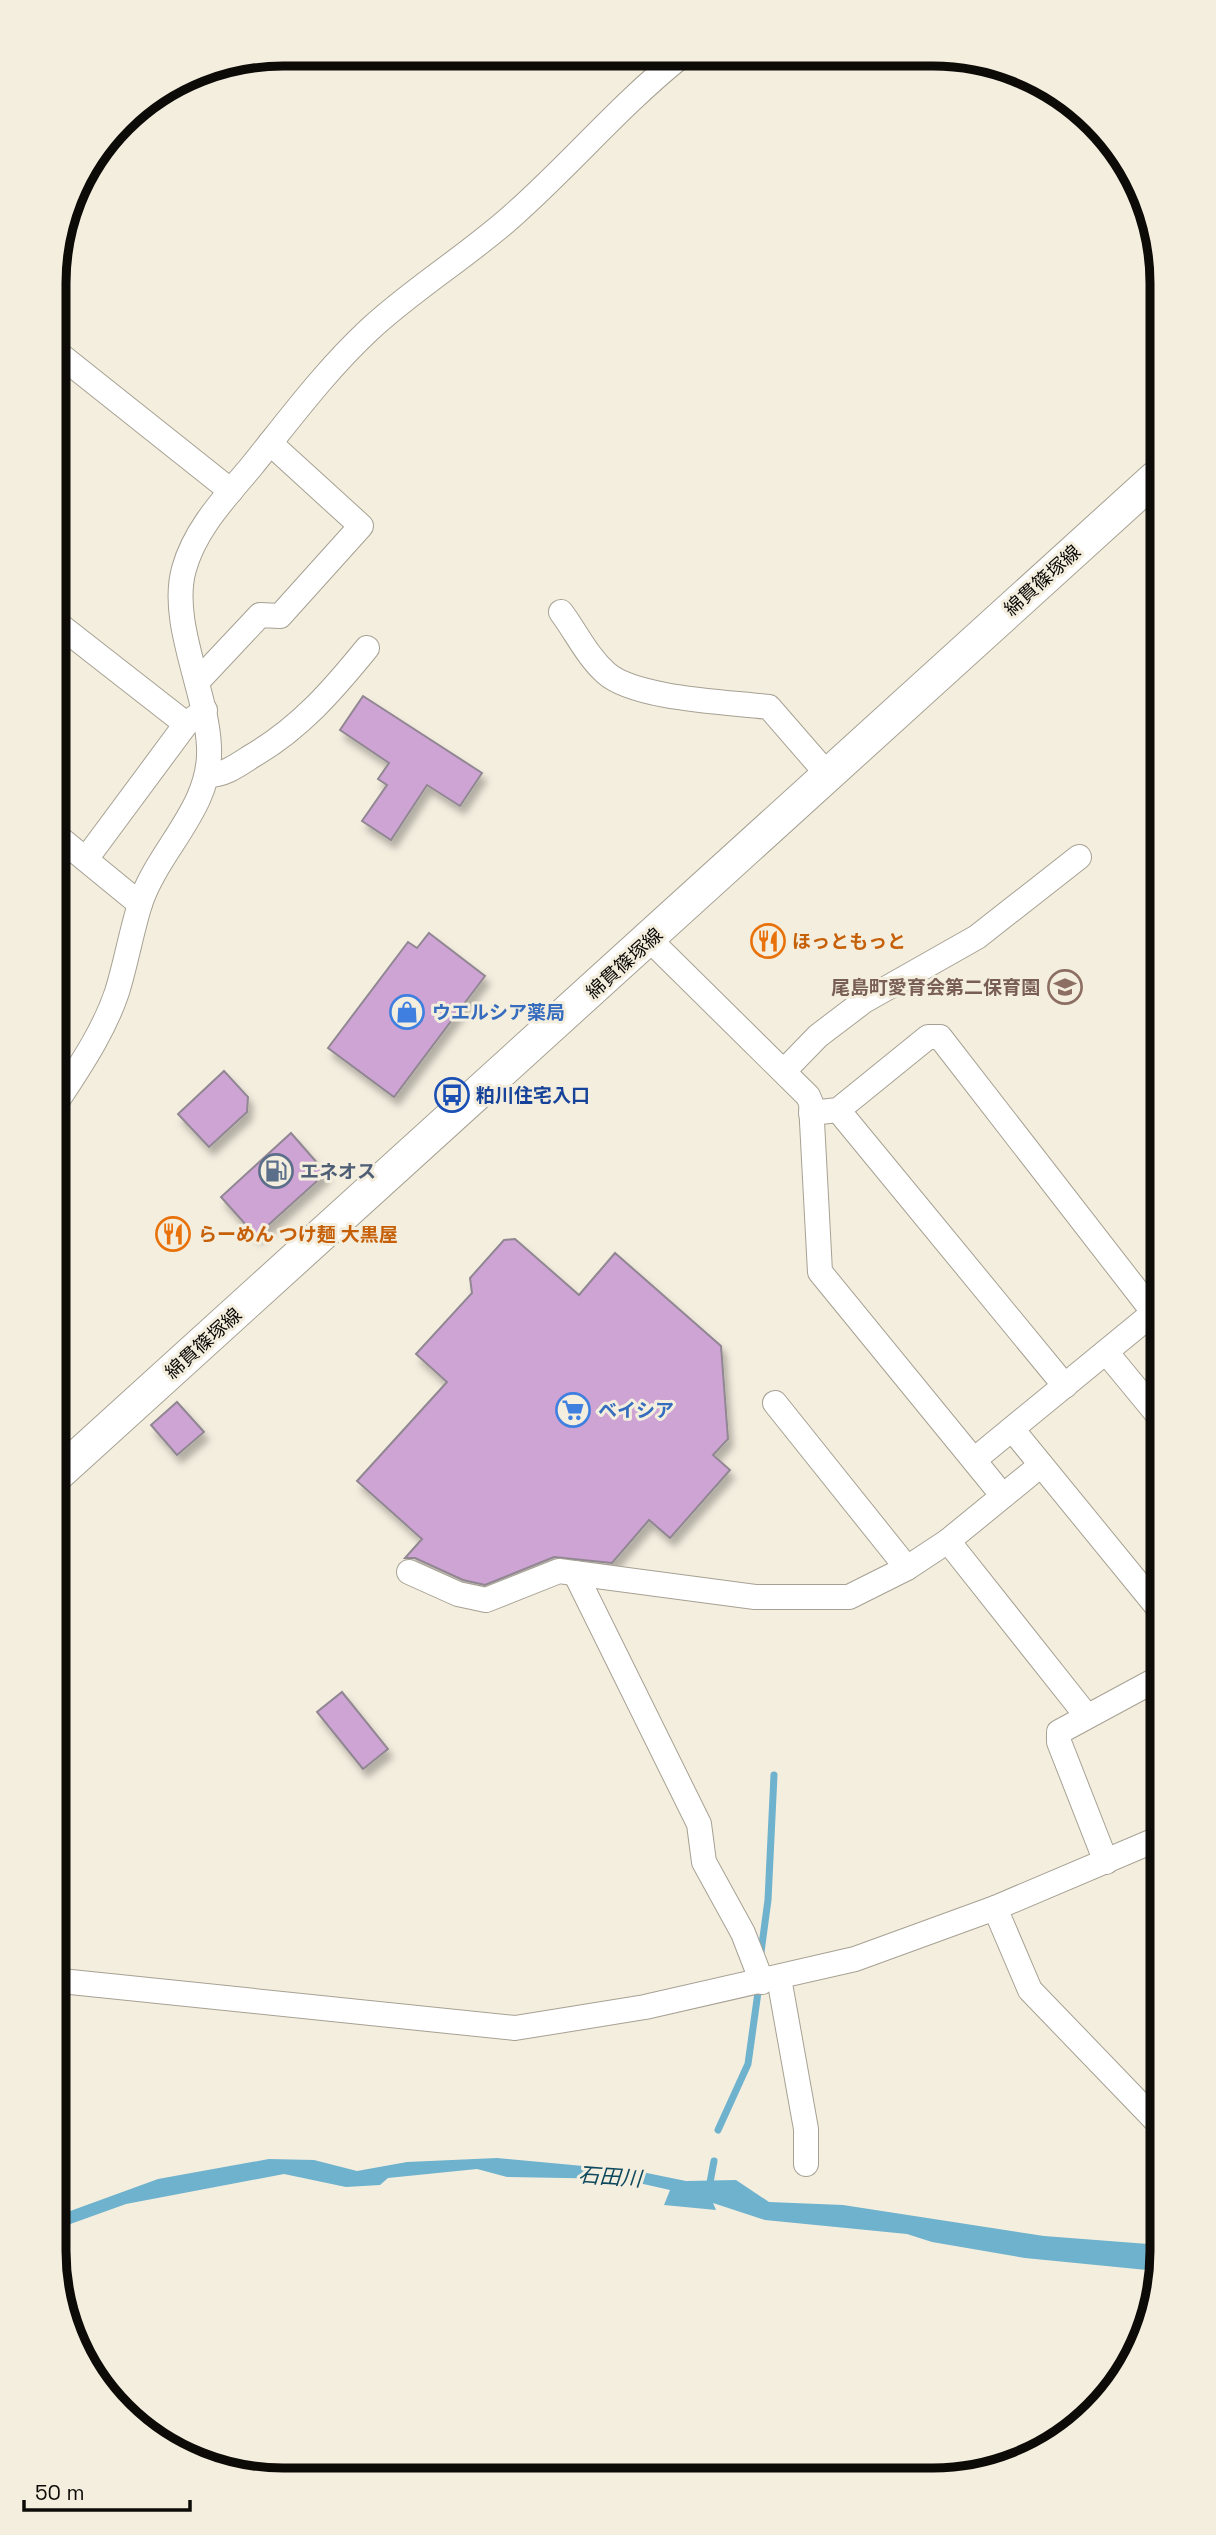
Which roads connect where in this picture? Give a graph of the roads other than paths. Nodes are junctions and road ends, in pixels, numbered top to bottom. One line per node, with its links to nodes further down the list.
1 (668, 67): 3 (street)
2 (67, 361): 5 (street)
3 (270, 443): 5 (street); 9 (street)
4 (1150, 483): 12 (main road, 綿貫篠塚線)
5 (231, 491): 9 (street)
6 (561, 612): 12 (street)
7 (67, 630): 10 (street)
8 (367, 648): 11 (street)
9 (197, 682): 10 (street)
10 (196, 717): 11 (street); 15 (street)
11 (208, 775): 16 (street)
12 (828, 775): 17 (main road, 綿貫篠塚線)
13 (67, 844): 15 (street)
14 (1079, 857): 18 (street)
15 (86, 859): 16 (street)
16 (141, 904): 19 (street)
17 (650, 940): 18 (street); 31 (main road, 綿貫篠塚線)
18 (785, 1070): 21 (street)
19 (67, 1086)
20 (838, 1110): 21 (street); 22 (street); 25 (street)
21 (811, 1113): 29 (street)
22 (1149, 1303)
23 (1149, 1316): 24 (street)
24 (1106, 1352): 25 (street); 27 (street)
25 (1065, 1386): 28 (street)
26 (775, 1403): 34 (street)
27 (1149, 1405)
28 (1012, 1429): 29 (street); 30 (street)
29 (974, 1460): 32 (street)
30 (1041, 1465): 32 (street); 37 (street)
31 (67, 1466)
32 (1003, 1496): 33 (street)
33 (948, 1541): 34 (street); 39 (street)
34 (907, 1568): 36 (street)
35 (409, 1572): 36 (street)
36 (575, 1573): 43 (street)
37 (1149, 1597)
38 (1149, 1683): 39 (street)
39 (1086, 1715): 41 (street)
40 (1149, 1843): 41 (street)
41 (1106, 1862): 42 (street)
42 (995, 1908): 43 (street); 45 (street)
43 (771, 1980): 44 (street); 46 (street)
44 (67, 1982)
45 (1149, 2114)
46 (806, 2164)

